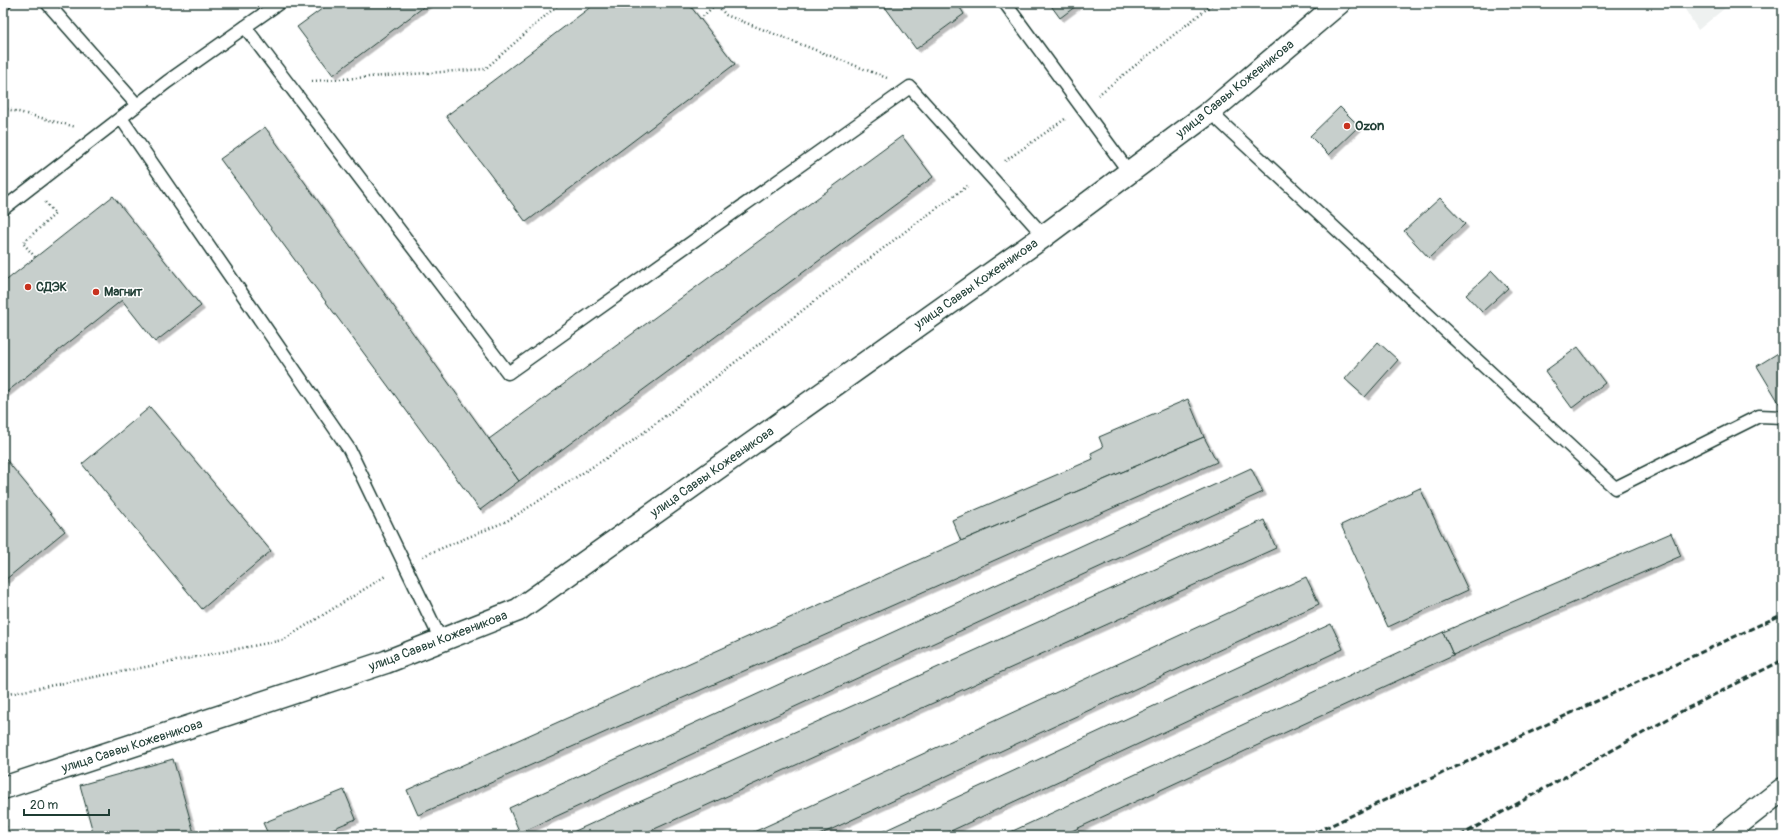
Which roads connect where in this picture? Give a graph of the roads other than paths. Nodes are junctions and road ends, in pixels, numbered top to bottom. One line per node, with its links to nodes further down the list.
1 (47, 3): 6 (lane)
2 (279, 3): 5 (lane)
3 (1005, 3): 9 (lane)
4 (1339, 3): 7 (street, улица Саввы Кожевникова)
5 (245, 27): 6 (lane); 11 (lane)
6 (137, 105): 8 (lane)
7 (1210, 112): 9 (street, улица Саввы Кожевникова); 12 (lane)
8 (121, 118): 10 (lane); 13 (lane)
9 (1129, 172): 11 (street, улица Саввы Кожевникова)
10 (3, 209)
11 (1044, 236): 13 (street, улица Саввы Кожевникова)
12 (1783, 417)
13 (441, 640): 14 (street, улица Саввы Кожевникова)
14 (3, 788)
15 (1783, 789): 16 (street)
16 (1723, 836)

